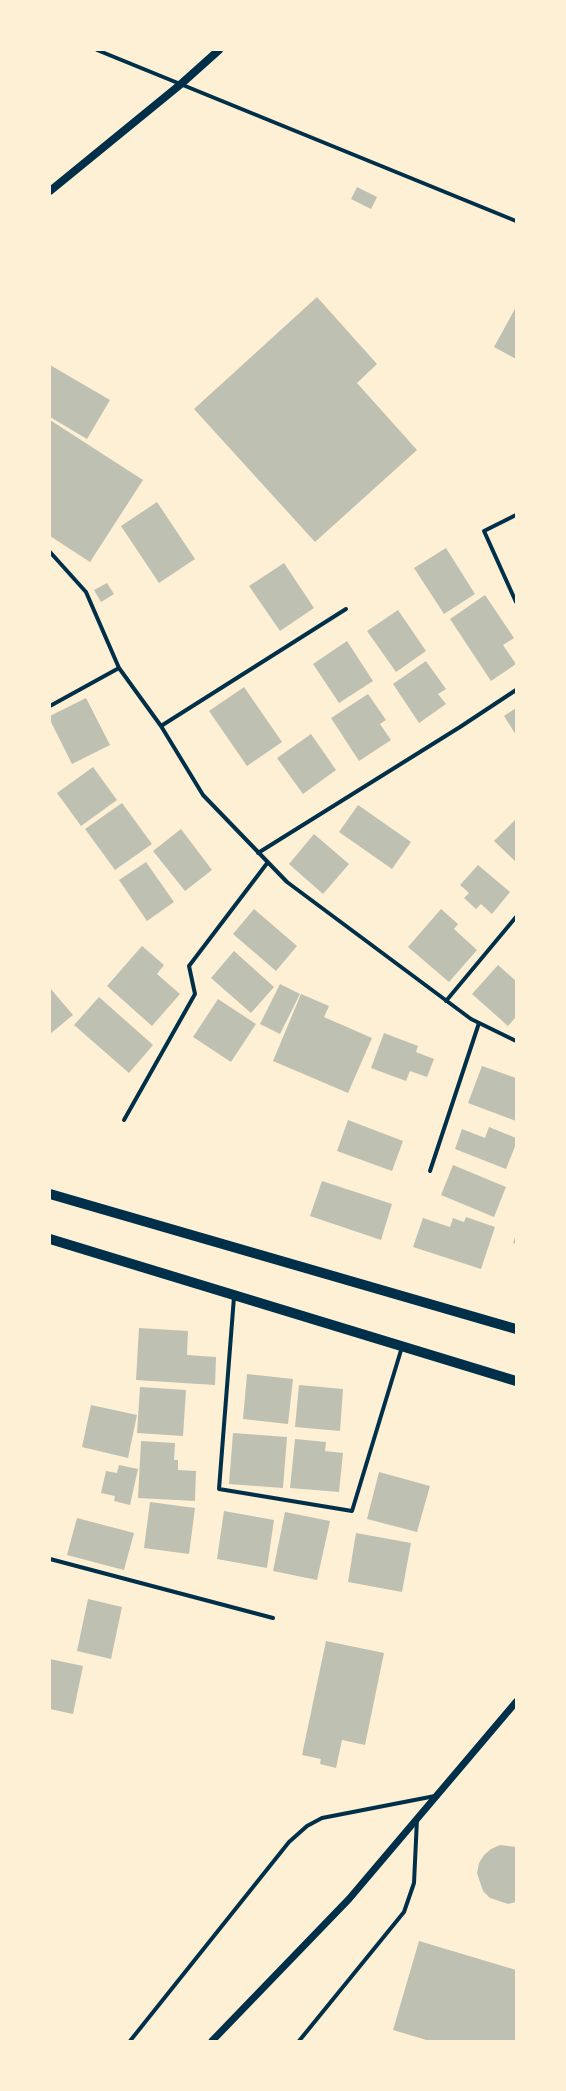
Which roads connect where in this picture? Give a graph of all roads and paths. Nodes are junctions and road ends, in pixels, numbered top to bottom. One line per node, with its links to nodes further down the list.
1 (97, 50): 3 (street)
2 (219, 50): 3 (main road)
3 (181, 84): 4 (main road); 5 (street)
4 (50, 191)
5 (516, 221)
6 (516, 515): 8 (street)
7 (50, 552): 10 (street)
8 (516, 602)
9 (346, 609): 13 (street)
10 (119, 668): 12 (street); 13 (street)
11 (516, 690): 14 (street)
12 (50, 706)
13 (161, 726): 14 (street)
14 (258, 853): 15 (street)
15 (268, 862): 17 (street); 20 (street)
16 (516, 917): 17 (street)
17 (446, 1001): 18 (street)
18 (479, 1023): 19 (street); 21 (street)
19 (516, 1042)
20 (124, 1120)
21 (430, 1171)
22 (50, 1194): 25 (main road)
23 (50, 1240): 24 (main road)
24 (234, 1295): 26 (main road); 26 (street)
25 (516, 1329)
26 (402, 1347): 27 (main road)
27 (516, 1381)
28 (50, 1560): 29 (street)
29 (273, 1618)
30 (516, 1702): 31 (street)
31 (436, 1796): 32 (street); 33 (street)
32 (417, 1819): 34 (street); 35 (street)
33 (130, 2041)
34 (212, 2041)
35 (299, 2041)

